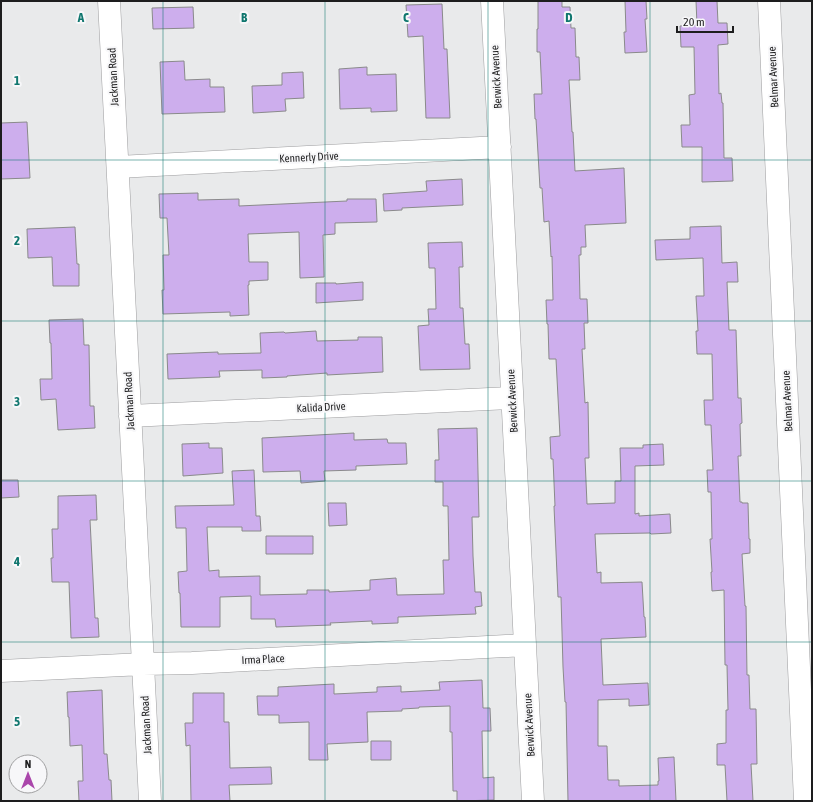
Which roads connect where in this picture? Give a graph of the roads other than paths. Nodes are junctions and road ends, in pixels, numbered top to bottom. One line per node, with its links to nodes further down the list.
1 (109, 1): 5 (street, Jackman Road)
2 (492, 1): 4 (street, Berwick Avenue)
3 (769, 1): 13 (street, Belmar Avenue)
4 (500, 147): 5 (street, Kennerly Drive); 6 (street, Berwick Avenue)
5 (118, 167): 7 (street, Jackman Road)
6 (512, 398): 7 (street, Kalida Drive); 8 (street, Berwick Avenue)
7 (130, 416): 9 (street, Jackman Road)
8 (525, 645): 9 (street, Irma Place); 12 (street, Berwick Avenue)
9 (143, 664): 10 (street, Irma Place); 11 (street, Jackman Road)
10 (1, 671)
11 (150, 801)
12 (533, 801)
13 (805, 801)

